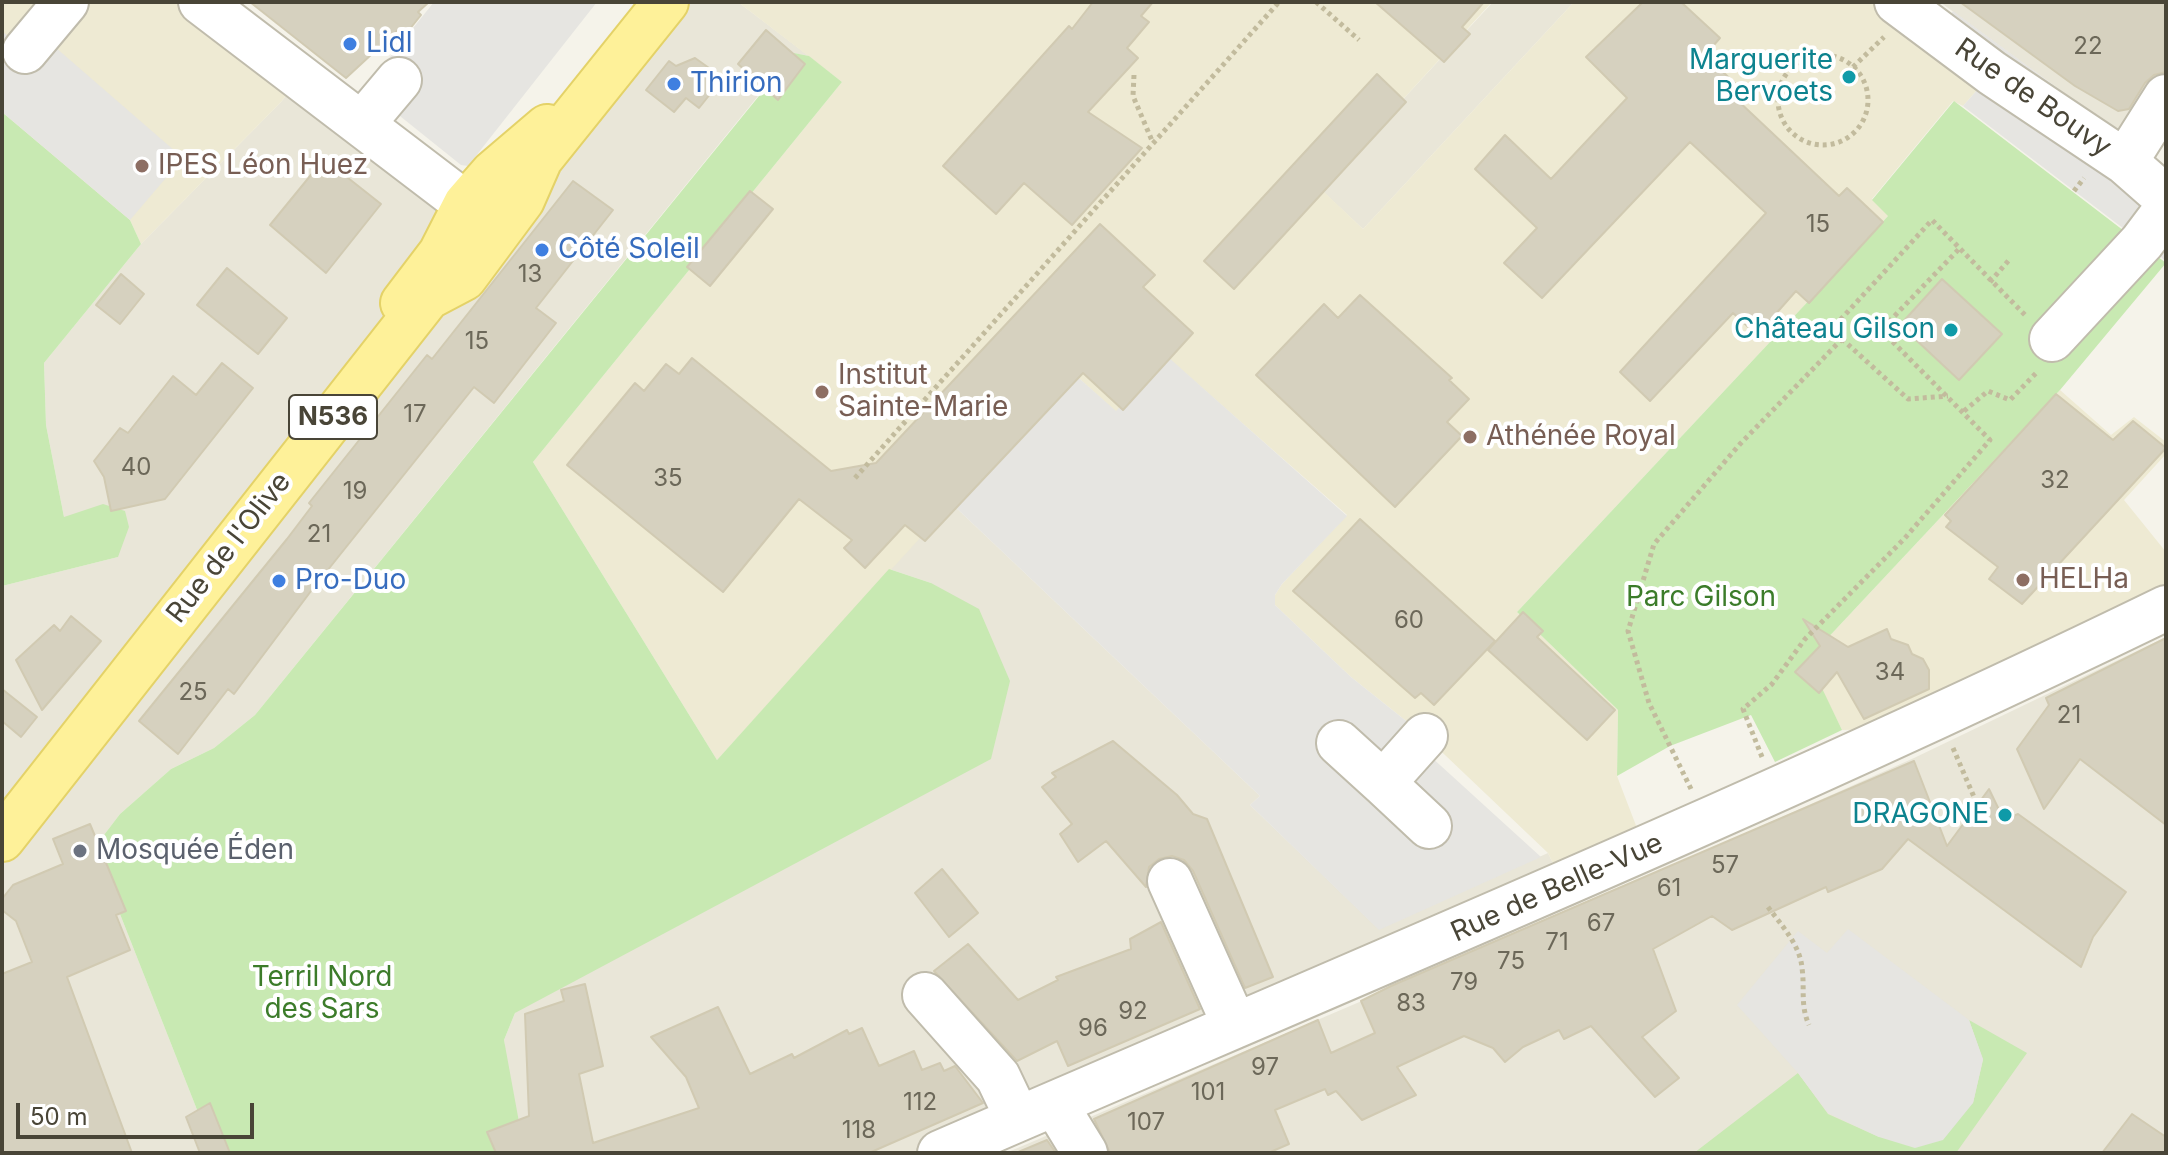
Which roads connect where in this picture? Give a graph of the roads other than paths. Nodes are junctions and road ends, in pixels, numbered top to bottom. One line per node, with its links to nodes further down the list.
1 (66, 2): 6 (street)
2 (201, 2): 9 (street)
3 (645, 2): 12 (main road, Rue de l'Olive / N536)
4 (666, 2): 14 (main road, Rue de l'Olive / N536)
5 (1897, 2): 10 (street, Rue de Bouvy)
6 (25, 51)
7 (399, 80): 9 (street)
8 (2166, 97): 10 (street)
9 (362, 124): 12 (street)
10 (2125, 162): 11 (street, Rue de Bouvy)
11 (2166, 198)
12 (466, 204): 14 (street); 20 (main road, Rue de l'Olive / N536)
13 (2166, 210): 15 (street)
14 (432, 295): 22 (main road, Rue de l'Olive / N536)
15 (2052, 339)
16 (2166, 608): 25 (street, Rue de Belle-Vue)
17 (1425, 736): 19 (street)
18 (1339, 743): 19 (street)
19 (1383, 783): 21 (street)
20 (2, 809)
21 (1429, 826)
22 (2, 839)
23 (1170, 881): 25 (street)
24 (925, 995): 26 (street)
25 (1235, 1026): 26 (street, Rue de Belle-Vue)
26 (1036, 1111): 27 (street, Rue de Belle-Vue); 28 (street)
27 (940, 1153)
28 (1085, 1153)

